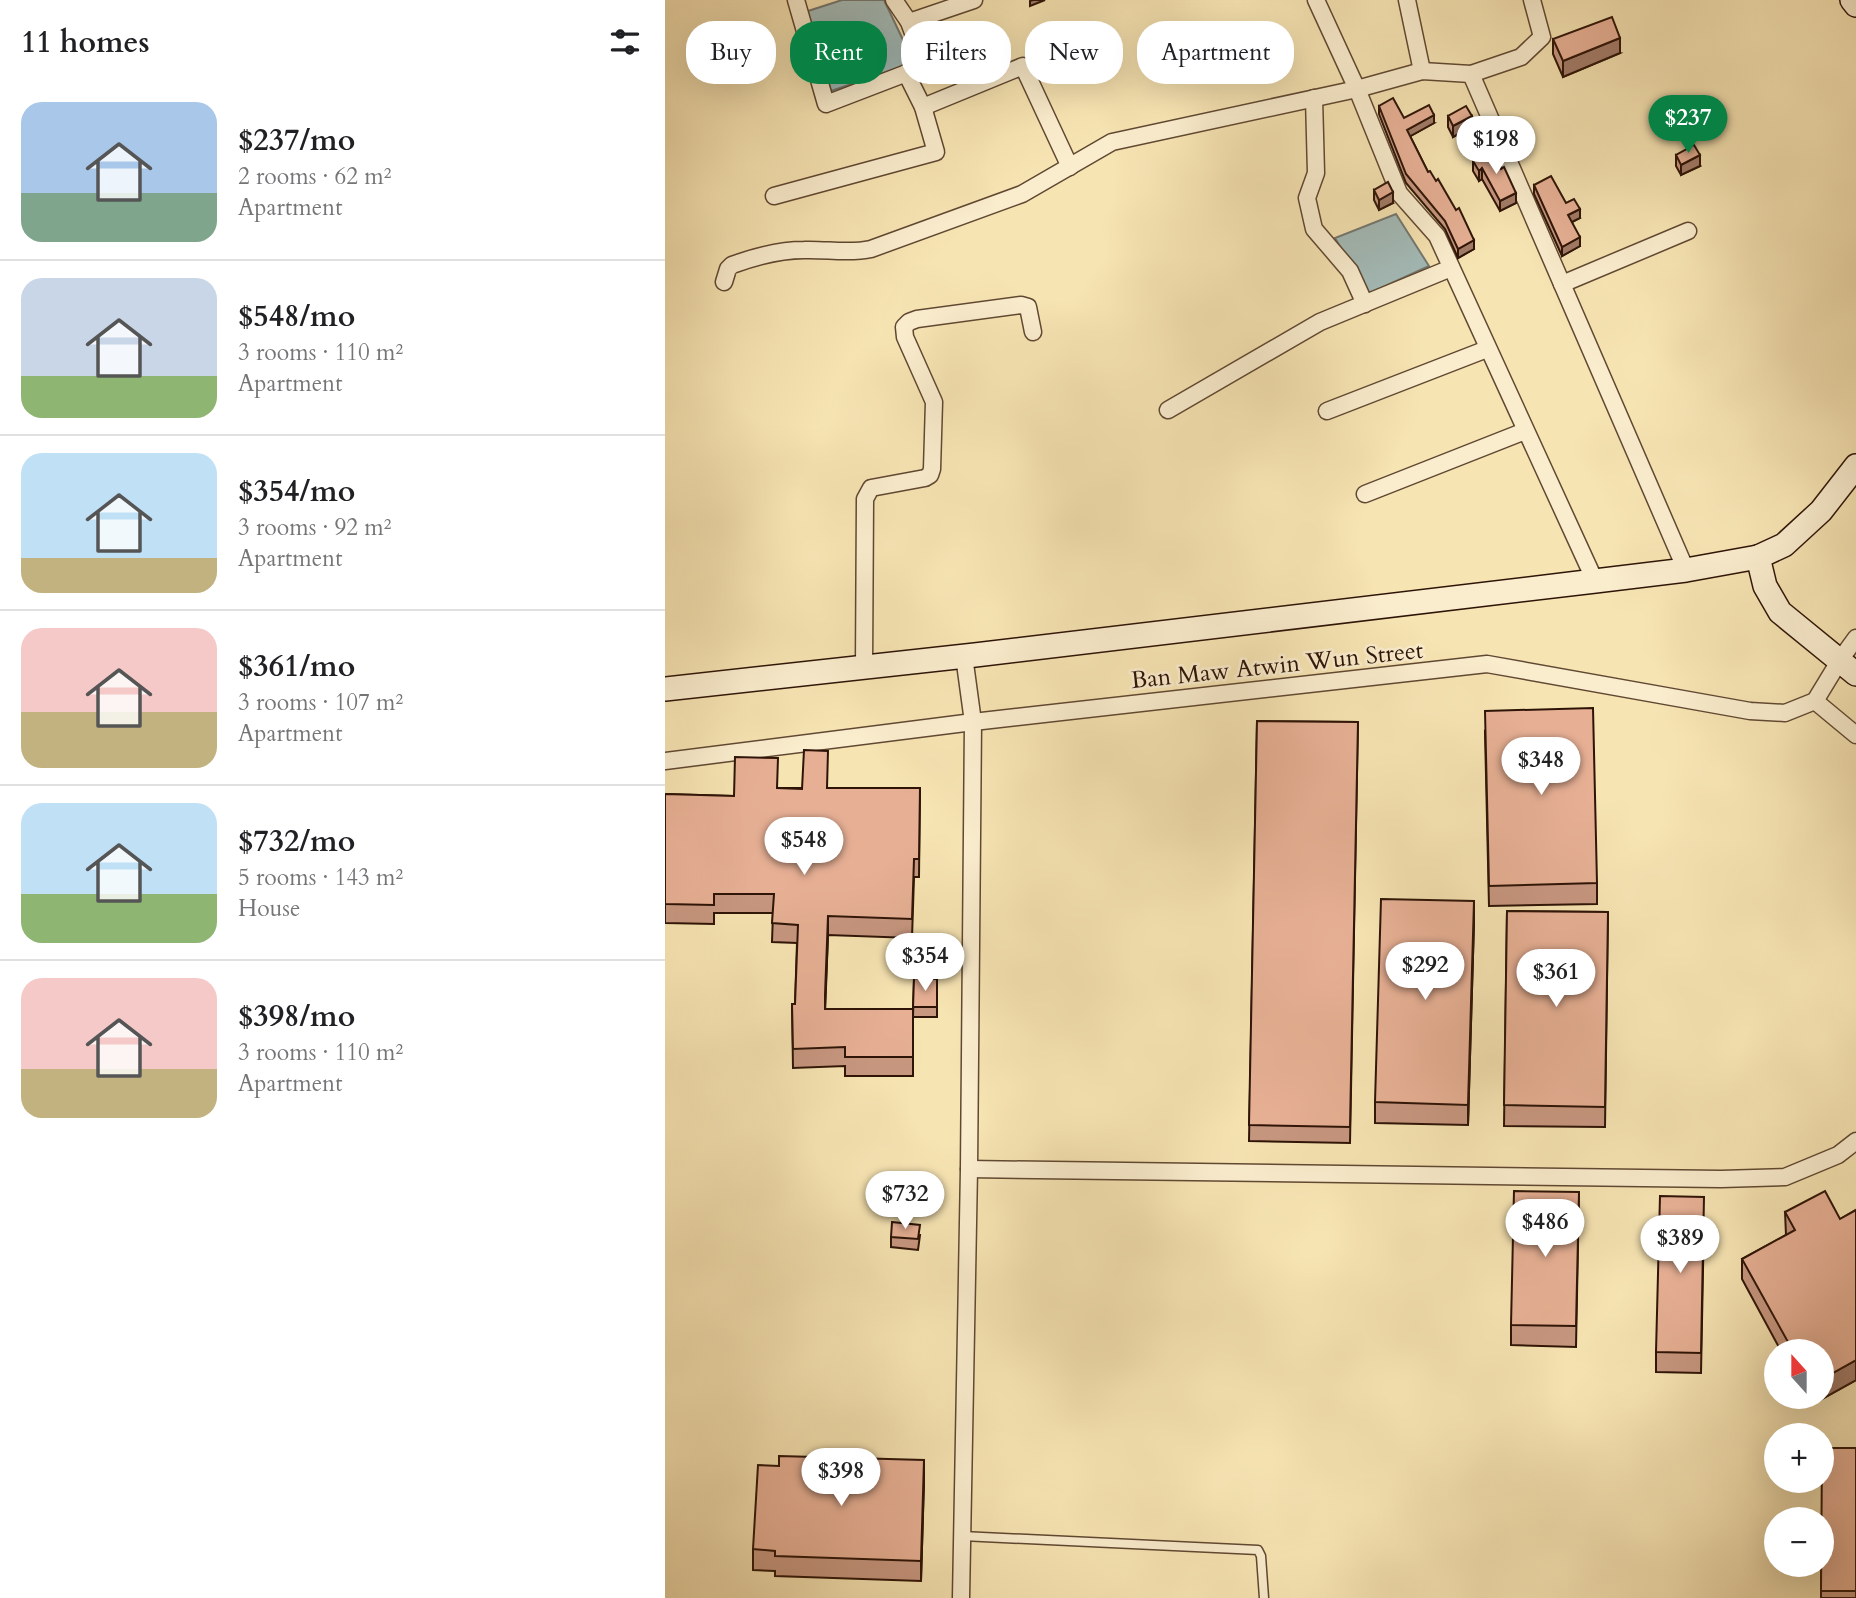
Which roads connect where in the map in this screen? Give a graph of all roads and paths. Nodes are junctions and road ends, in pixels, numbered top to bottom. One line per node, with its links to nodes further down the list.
1 (796, 0): 13 (street)
2 (894, 0): 9 (street)
3 (974, 0): 10 (street)
4 (1315, 0): 15 (street)
5 (1407, 0): 11 (street)
6 (1532, 0): 12 (street)
7 (1851, 0): 8 (main road)
8 (1856, 5)
9 (908, 21)
10 (912, 21)
11 (1422, 71): 12 (street); 15 (street)
12 (1471, 74): 23 (street)
13 (901, 75)
14 (912, 84): 17 (street)
15 (1357, 89): 16 (street); 21 (street)
16 (1314, 98): 18 (street); 24 (street)
17 (923, 107): 18 (street); 19 (street)
18 (1070, 167): 22 (street)
19 (775, 197)
20 (1688, 231): 23 (street)
21 (1451, 268): 24 (street); 26 (street)
22 (724, 282)
23 (1562, 284): 33 (street)
24 (1365, 304): 27 (street)
25 (1033, 332): 37 (street)
26 (1487, 349): 28 (street); 29 (street)
27 (1168, 410)
28 (1327, 411)
29 (1525, 431): 31 (street); 34 (street)
30 (1856, 466): 32 (main road)
31 (1365, 495)
32 (1758, 557): 33 (main road); 38 (main road)
33 (1686, 570): 34 (main road)
34 (1595, 581): 36 (main road)
35 (1856, 638): 38 (street)
36 (964, 656): 37 (main road); 41 (street)
37 (865, 667): 39 (main road)
38 (1848, 667): 40 (street)
39 (665, 689)
40 (1815, 701): 41 (street, Ban Maw Atwin Wun Street); 42 (street)
41 (973, 722): 43 (street, Ban Maw Atwin Wun Street); 45 (street)
42 (1856, 735)
43 (665, 761)
44 (1856, 1141): 45 (street)
45 (969, 1170): 46 (street)
46 (962, 1536): 47 (street); 48 (lane)
47 (961, 1598)
48 (1264, 1598)

